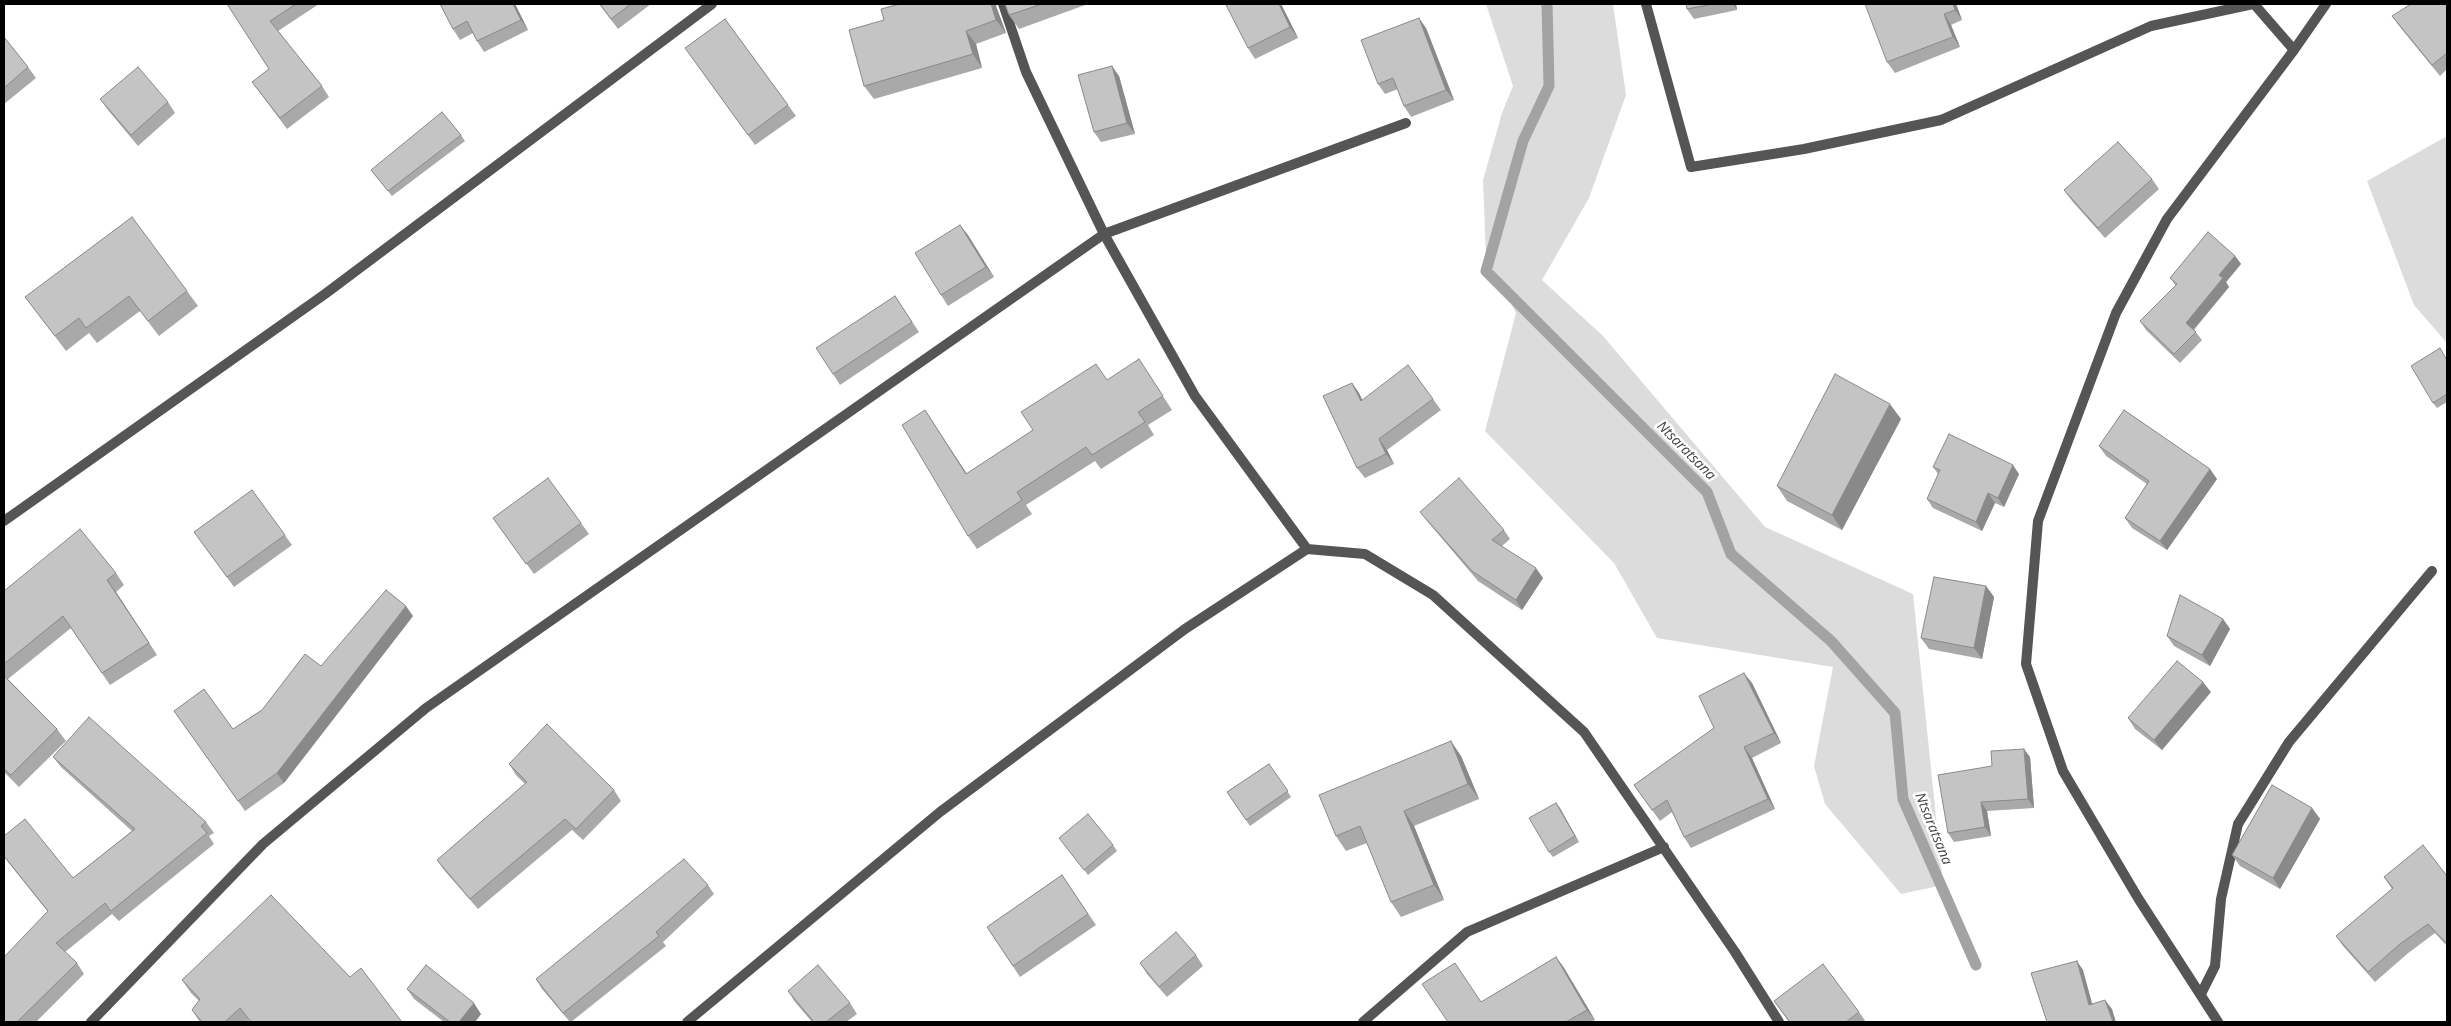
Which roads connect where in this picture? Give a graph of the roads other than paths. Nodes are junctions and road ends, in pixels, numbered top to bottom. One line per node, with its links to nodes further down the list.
1 (712, 4): 9 (street)
2 (1003, 4): 8 (street)
3 (1646, 4): 4 (street)
4 (2254, 4): 6 (street)
5 (2326, 4): 6 (street)
6 (2294, 50): 13 (street)
7 (1406, 123): 8 (street)
8 (1104, 234): 10 (street); 14 (street)
9 (4, 521)
10 (1307, 548): 12 (street); 15 (street)
11 (2432, 571): 13 (street)
12 (1664, 847): 16 (street); 17 (street)
13 (2201, 994): 18 (street)
14 (91, 1022)
15 (687, 1022)
16 (1363, 1022)
17 (1779, 1022)
18 (2218, 1022)

